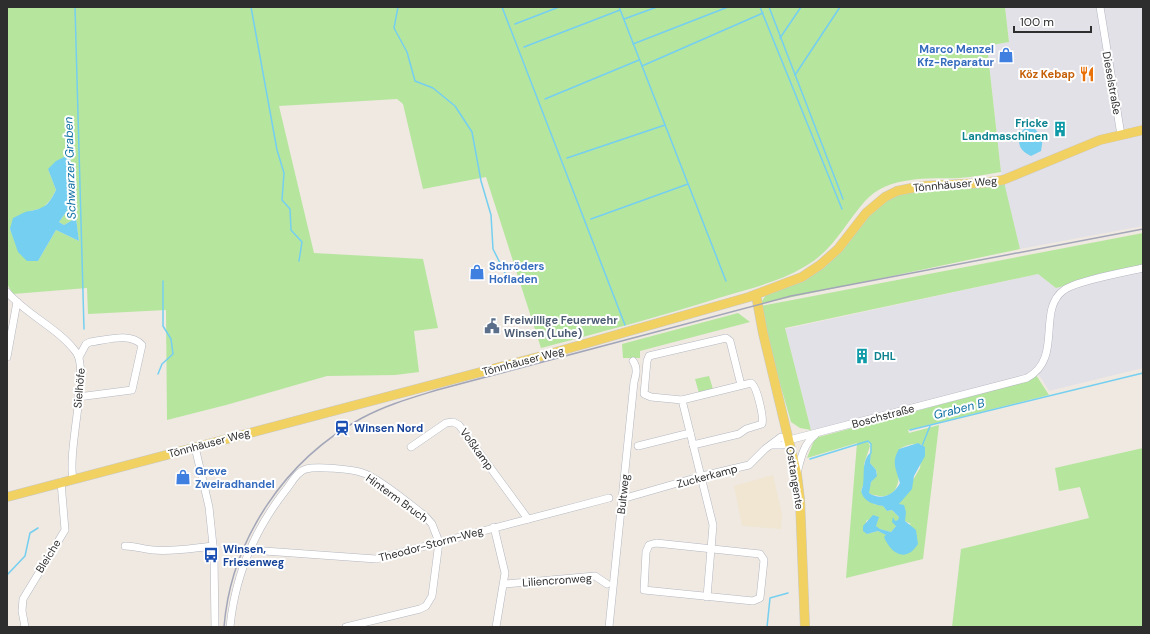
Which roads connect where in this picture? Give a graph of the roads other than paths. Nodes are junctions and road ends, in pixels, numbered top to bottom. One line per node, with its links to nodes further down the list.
1 (1100, 7): 3 (street, Dieselstraße)
2 (1143, 130): 3 (main road, Tönnhäuser Weg)
3 (1121, 135): 6 (main road, Tönnhäuser Weg)
4 (1143, 268): 15 (street, Boschstraße)
5 (7, 292): 7 (street, Sielhöfe)
6 (752, 296): 16 (main road, Osttangente); 19 (main road, Tönnhäuser Weg)
7 (17, 302): 8 (street); 9 (street, Sielhöfe)
8 (7, 357)
9 (79, 357): 12 (street, Sielhöfe); 12 (street)
10 (633, 361): 25 (street, Bultweg)
11 (741, 385): 13 (street); 13 (street); 17 (street)
12 (78, 397): 23 (street, Sielhöfe)
13 (682, 400): 14 (street)
14 (690, 433): 17 (street); 18 (street)
15 (817, 434): 16 (street, Boschstraße); 21 (street)
16 (789, 440): 21 (main road, Osttangente); 22 (street, Zuckerkamp)
17 (693, 445): 22 (street)
18 (638, 446)
19 (195, 447): 23 (main road, Tönnhäuser Weg); 34 (street)
20 (411, 448): 30 (street, Voßkamp)
21 (797, 475): 46 (main road, Osttangente)
22 (702, 476): 26 (street, Zuckerkamp); 35 (street)
23 (73, 479): 24 (main road, Tönnhäuser Weg)
24 (61, 482): 27 (main road, Tönnhäuser Weg); 40 (street, Bleiche)
25 (624, 485): 26 (street); 29 (street, Bultweg)
26 (636, 494): 29 (street, Zuckerkamp)
27 (7, 497)
28 (610, 498): 30 (street, Theodor-Storm-Weg)
29 (622, 499): 45 (street, Bultweg)
30 (528, 519): 31 (street, Theodor-Storm-Weg)
31 (494, 527): 32 (street, Theodor-Storm-Weg); 37 (street)
32 (439, 542): 36 (street, Theodor-Storm-Weg); 36 (street, Hinterm Bruch); 43 (street)
33 (125, 546): 34 (street)
34 (213, 546): 41 (street)
35 (712, 549): 39 (street); 39 (street); 39 (street)
36 (249, 550): 42 (street, Hinterm Bruch)
37 (505, 584): 38 (street, Liliencronweg); 44 (street)
38 (607, 584)
39 (707, 597)
40 (25, 627)
41 (215, 627)
42 (230, 627)
43 (346, 627)
44 (496, 627)
45 (609, 627)
46 (805, 627)

